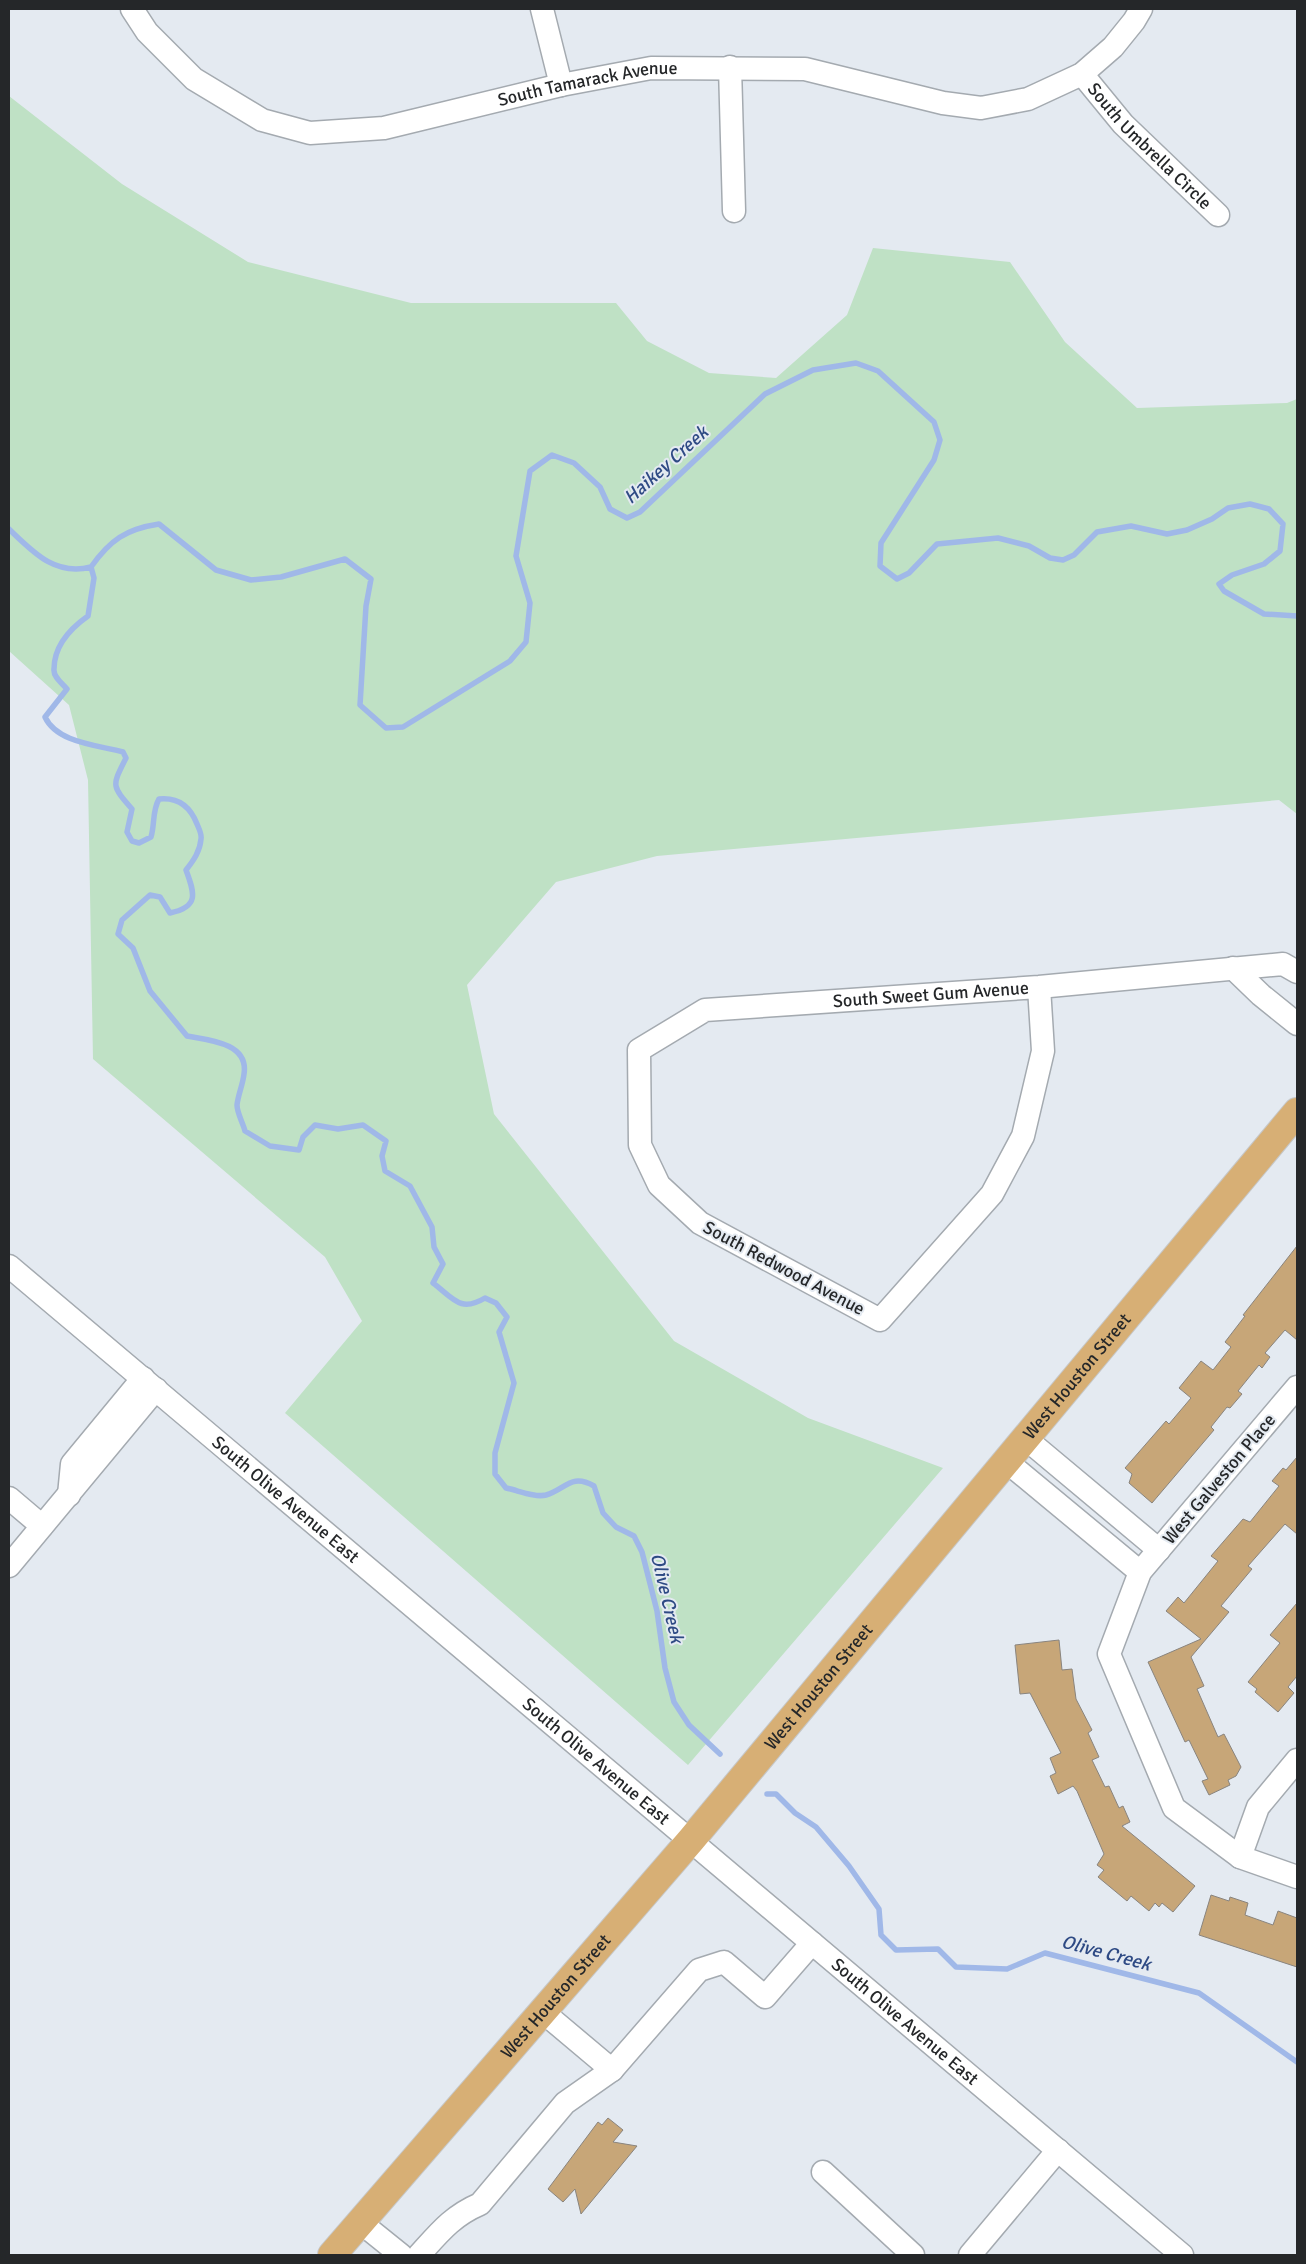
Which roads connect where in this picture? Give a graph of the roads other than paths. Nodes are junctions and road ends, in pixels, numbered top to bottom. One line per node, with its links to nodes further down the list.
1 (132, 9): 6 (street, South Tamarack Avenue)
2 (542, 9): 6 (street)
3 (1141, 9): 5 (street, South Tamarack Avenue)
4 (730, 67): 5 (street, South Tamarack Avenue); 6 (street, South Tamarack Avenue); 7 (street)
5 (1082, 74): 8 (street, South Umbrella Circle)
6 (561, 85)
7 (734, 211)
8 (1218, 215)
9 (1233, 968): 10 (street, South Sweet Gum Avenue); 11 (street, South Sweet Gum Avenue); 12 (street)
10 (1297, 972)
11 (1040, 987): 13 (street, South Sweet Gum Avenue); 13 (street, South Redwood Avenue)
12 (1297, 1024)
13 (639, 1050)
14 (1297, 1112): 18 (main road, West Houston Street)
15 (9, 1266): 16 (street, South Olive Avenue East)
16 (150, 1384): 21 (street); 26 (street, South Olive Avenue East)
17 (1297, 1387): 22 (street, West Galveston Place)
18 (1025, 1438): 19 (main road, West Houston Street); 22 (street)
19 (1006, 1461): 24 (street); 26 (main road, West Houston Street)
20 (9, 1498): 21 (street)
21 (42, 1526): 23 (street)
22 (1158, 1550): 24 (street, West Galveston Place)
23 (9, 1566)
24 (1140, 1572): 27 (street)
25 (1297, 1760): 27 (street)
26 (691, 1840): 29 (street, South Olive Avenue East); 30 (main road, West Houston Street)
27 (1240, 1857): 28 (street)
28 (1297, 1877)
29 (812, 1943): 31 (street); 32 (street, South Olive Avenue East)
30 (543, 2012): 31 (street); 34 (main road, West Houston Street)
31 (612, 2070): 37 (street)
32 (1058, 2150): 39 (street); 40 (street, South Olive Avenue East)
33 (823, 2172): 38 (street)
34 (360, 2222): 35 (main road, West Houston Street); 36 (street)
35 (332, 2255)
36 (401, 2255)
37 (419, 2255)
38 (913, 2255)
39 (970, 2255)
40 (1182, 2255)

